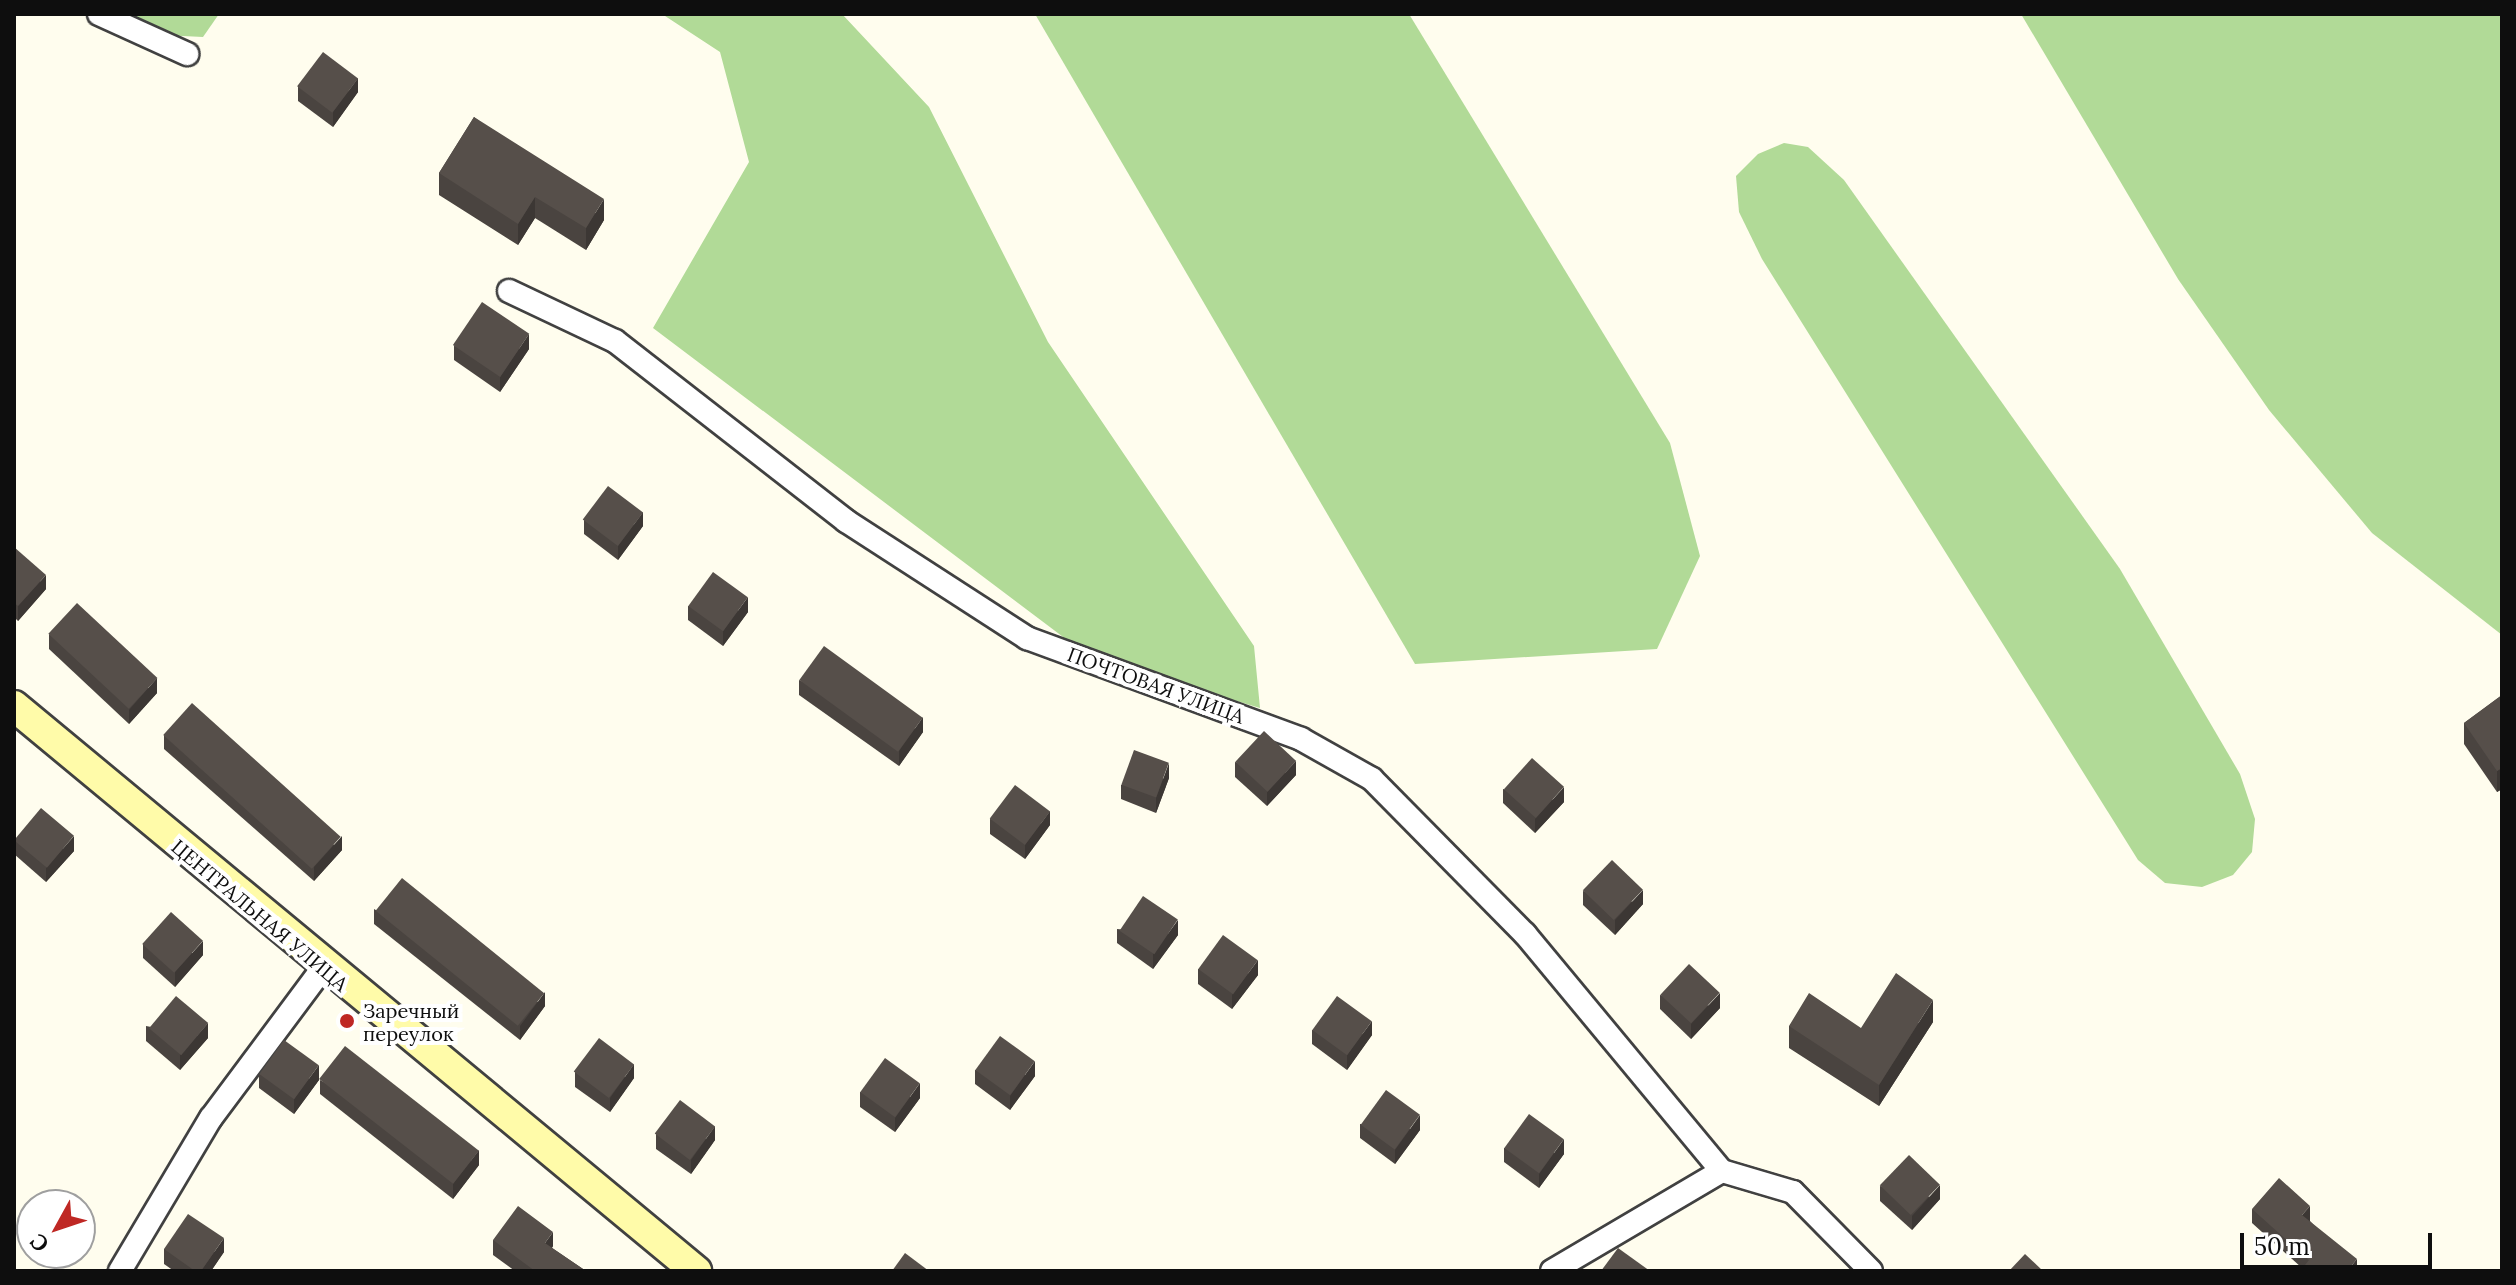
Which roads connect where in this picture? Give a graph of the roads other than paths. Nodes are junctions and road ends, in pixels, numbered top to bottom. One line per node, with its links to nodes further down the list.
1 (99, 14): 2 (street)
2 (187, 54)
3 (509, 291): 6 (street, ПОЧТОВАЯ УЛИЦА)
4 (14, 706): 5 (street, ЦЕНТРАЛЬНАЯ УЛИЦА)
5 (322, 969): 7 (street); 8 (street, ЦЕНТРАЛЬНАЯ УЛИЦА)
6 (1722, 1171): 9 (street); 10 (street)
7 (120, 1271)
8 (696, 1271)
9 (1552, 1271)
10 (1871, 1271)

